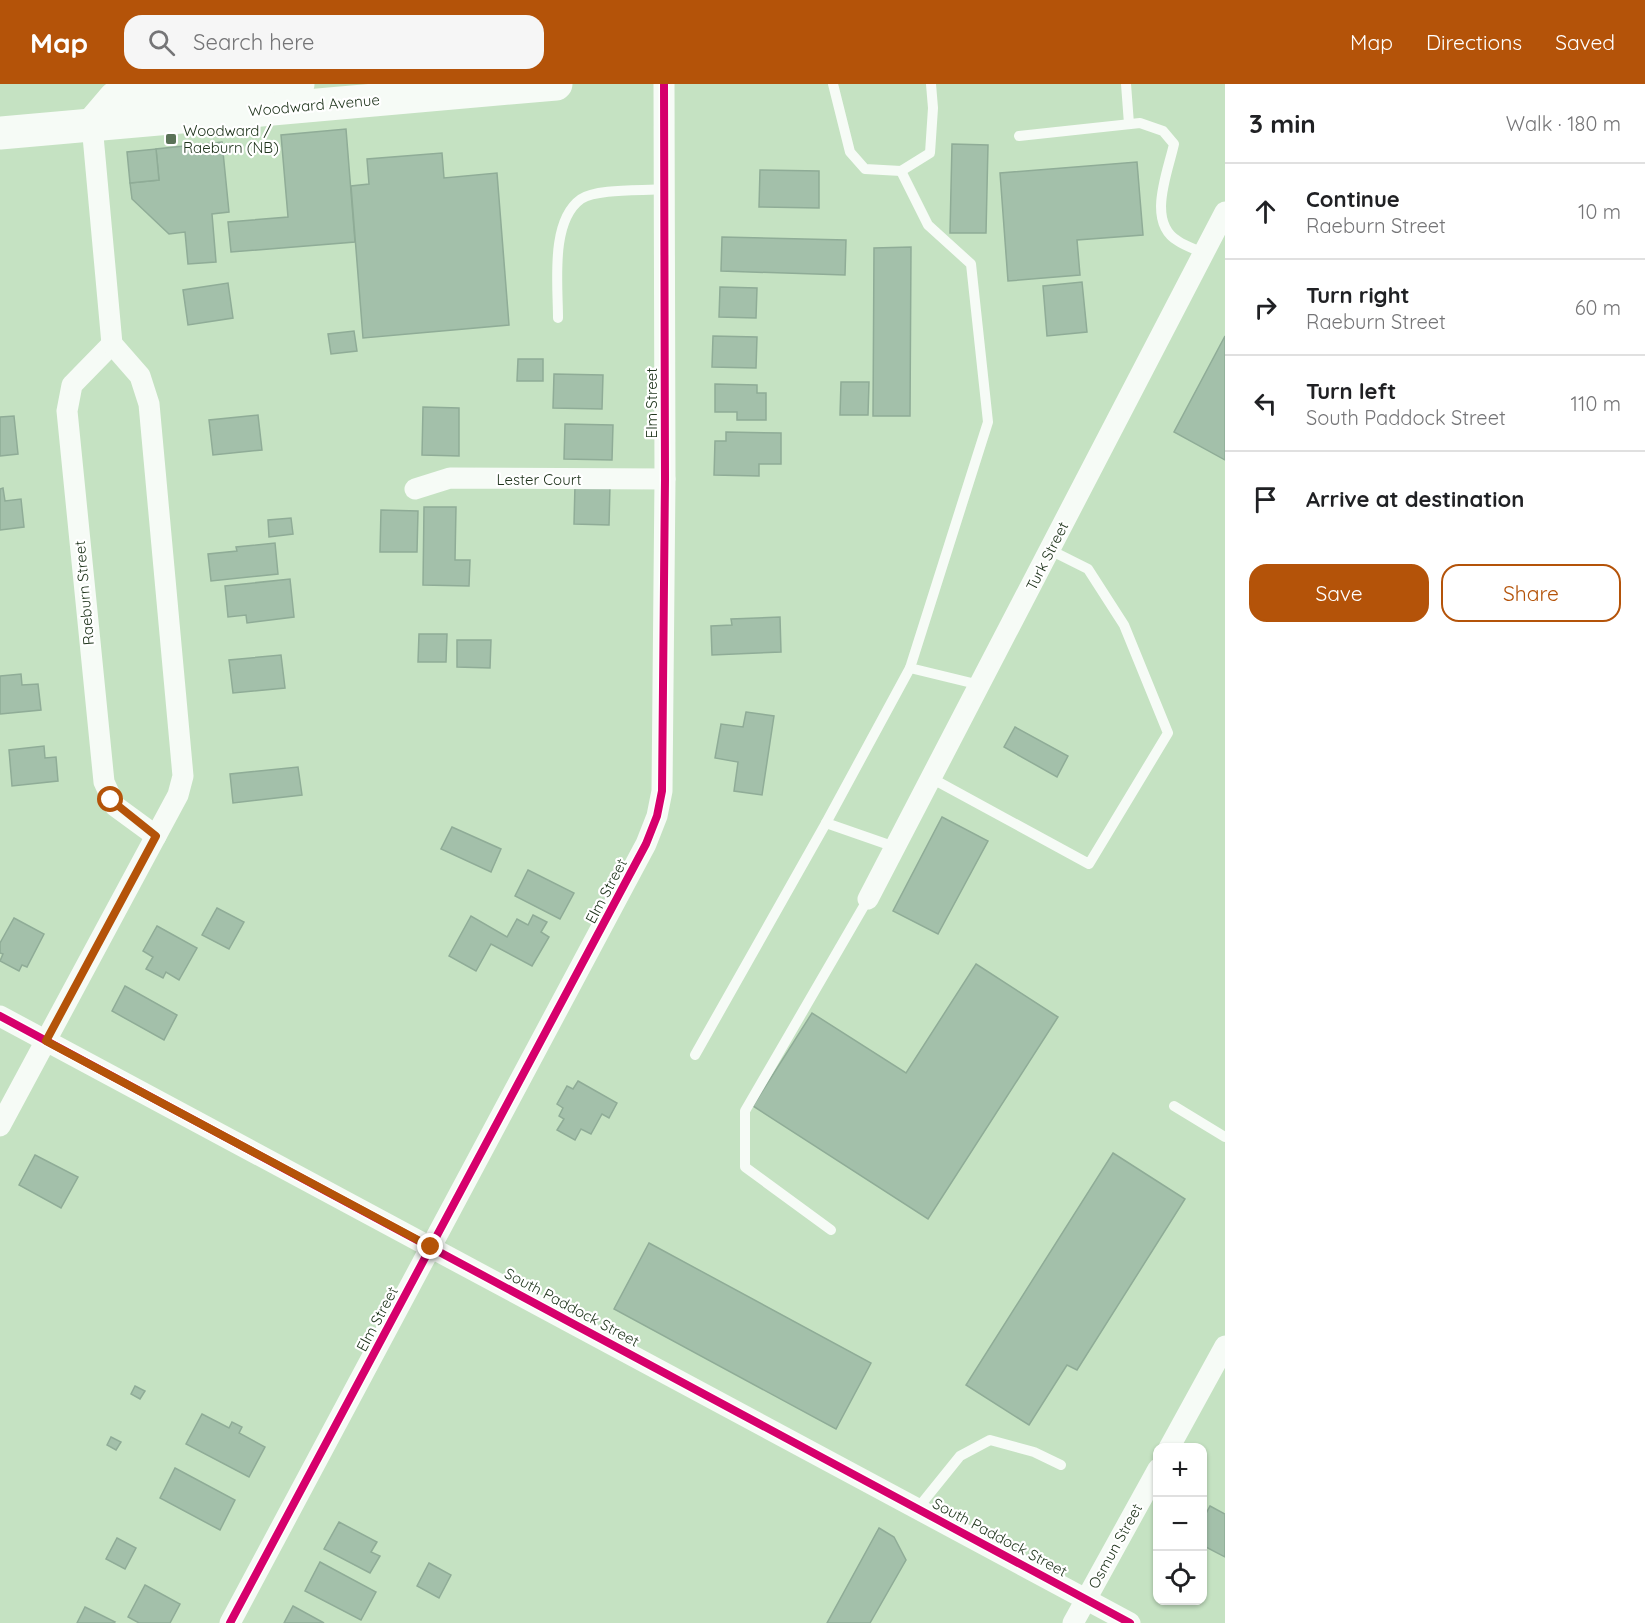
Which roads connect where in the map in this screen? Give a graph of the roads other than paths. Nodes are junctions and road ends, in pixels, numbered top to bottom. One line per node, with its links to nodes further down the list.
1 (298, 84): 8 (main road)
2 (556, 84): 8 (main road, Woodward Avenue)
3 (664, 84): 12 (street, Elm Street)
4 (833, 84): 11 (lane)
5 (931, 84): 11 (lane)
6 (1126, 84): 7 (lane)
7 (1129, 124): 10 (lane); 14 (lane)
8 (92, 125): 9 (main road, Woodward Avenue); 16 (street)
9 (0, 133)
10 (1019, 136)
11 (901, 171): 20 (lane)
12 (664, 189): 15 (lane); 17 (street, Elm Street)
13 (1225, 212): 14 (street, Turk Street)
14 (1204, 253): 19 (street, Turk Street)
15 (558, 318)
16 (112, 344): 24 (street); 24 (street, Raeburn Street)
17 (665, 479): 18 (street, Lester Court); 34 (street, Elm Street)
18 (415, 489)
19 (1050, 550): 21 (street, Turk Street); 22 (lane)
20 (910, 668): 21 (lane); 23 (lane)
21 (980, 685): 22 (street, Turk Street)
22 (931, 778): 25 (street, Turk Street)
23 (826, 823): 25 (lane); 29 (lane)
24 (156, 836): 28 (street)
25 (895, 847): 26 (street, Turk Street)
26 (868, 899): 33 (lane)
27 (0, 1016): 28 (street, South Paddock Street)
28 (46, 1041): 31 (street); 34 (street, South Paddock Street)
29 (695, 1055)
30 (1174, 1106): 32 (lane)
31 (0, 1126)
32 (1225, 1137)
33 (831, 1230)
34 (431, 1247): 39 (street, South Paddock Street); 41 (street, Elm Street)
35 (1225, 1346): 36 (street)
36 (1172, 1443)
37 (1061, 1466): 39 (lane)
38 (1153, 1478): 40 (street, Osmun Street)
39 (918, 1508): 40 (street, South Paddock Street)
40 (1086, 1599): 42 (street, Osmun Street); 43 (street, South Paddock Street)
41 (230, 1623)
42 (1073, 1623)
43 (1130, 1623)

